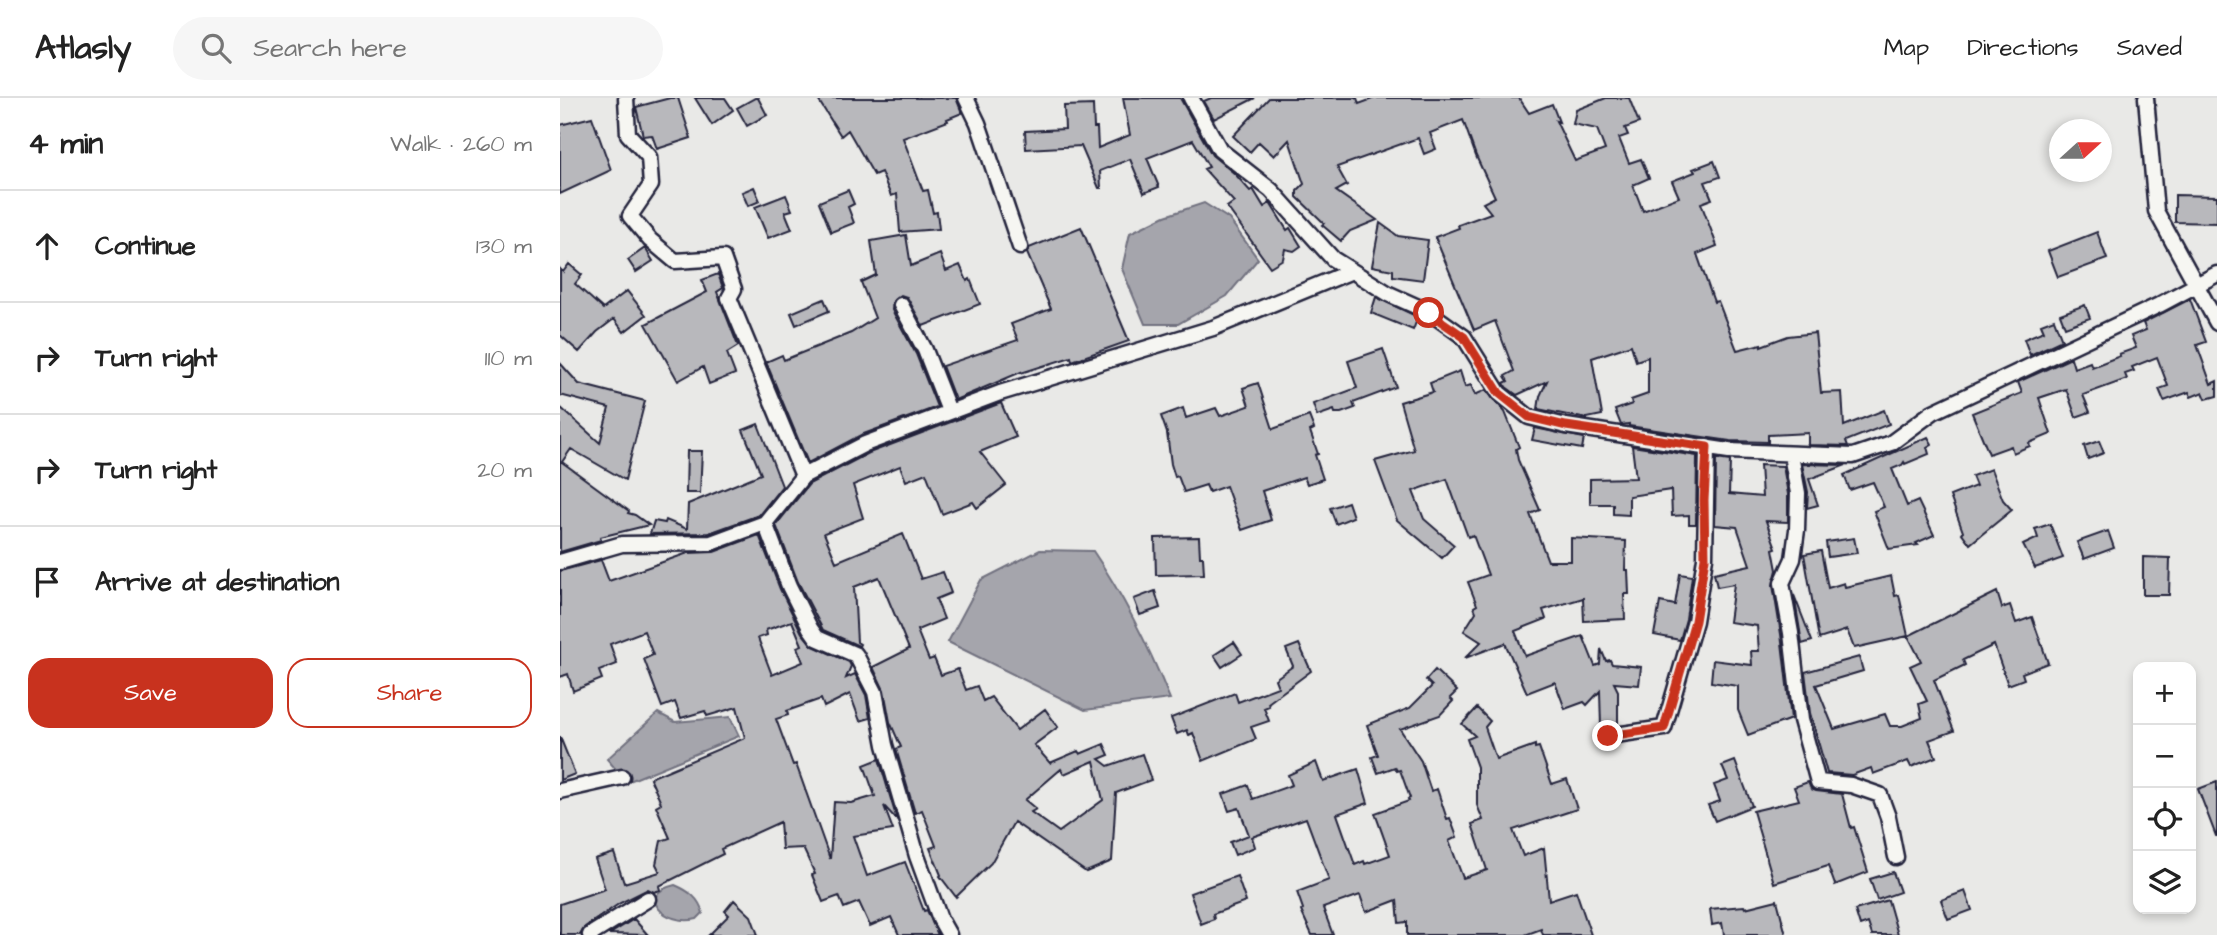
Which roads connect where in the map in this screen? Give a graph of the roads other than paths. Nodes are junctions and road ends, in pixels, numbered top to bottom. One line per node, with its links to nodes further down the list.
1 (626, 98): 14 (street)
2 (966, 98): 5 (street)
3 (1191, 98): 6 (street)
4 (2146, 98): 8 (street)
5 (1020, 247)
6 (1352, 271): 11 (street); 12 (street)
7 (2217, 274): 8 (street)
8 (2194, 286): 10 (street); 13 (street)
9 (901, 305): 11 (street)
10 (2217, 323)
11 (949, 411): 14 (street)
12 (1707, 447): 13 (street); 17 (street)
13 (1791, 455): 20 (street)
14 (803, 476): 15 (street)
15 (765, 523): 16 (street); 23 (street)
16 (560, 562)
17 (1608, 736)
18 (622, 777): 19 (street)
19 (560, 791)
20 (1896, 857)
21 (648, 899): 22 (street)
22 (590, 935)
23 (949, 935)

